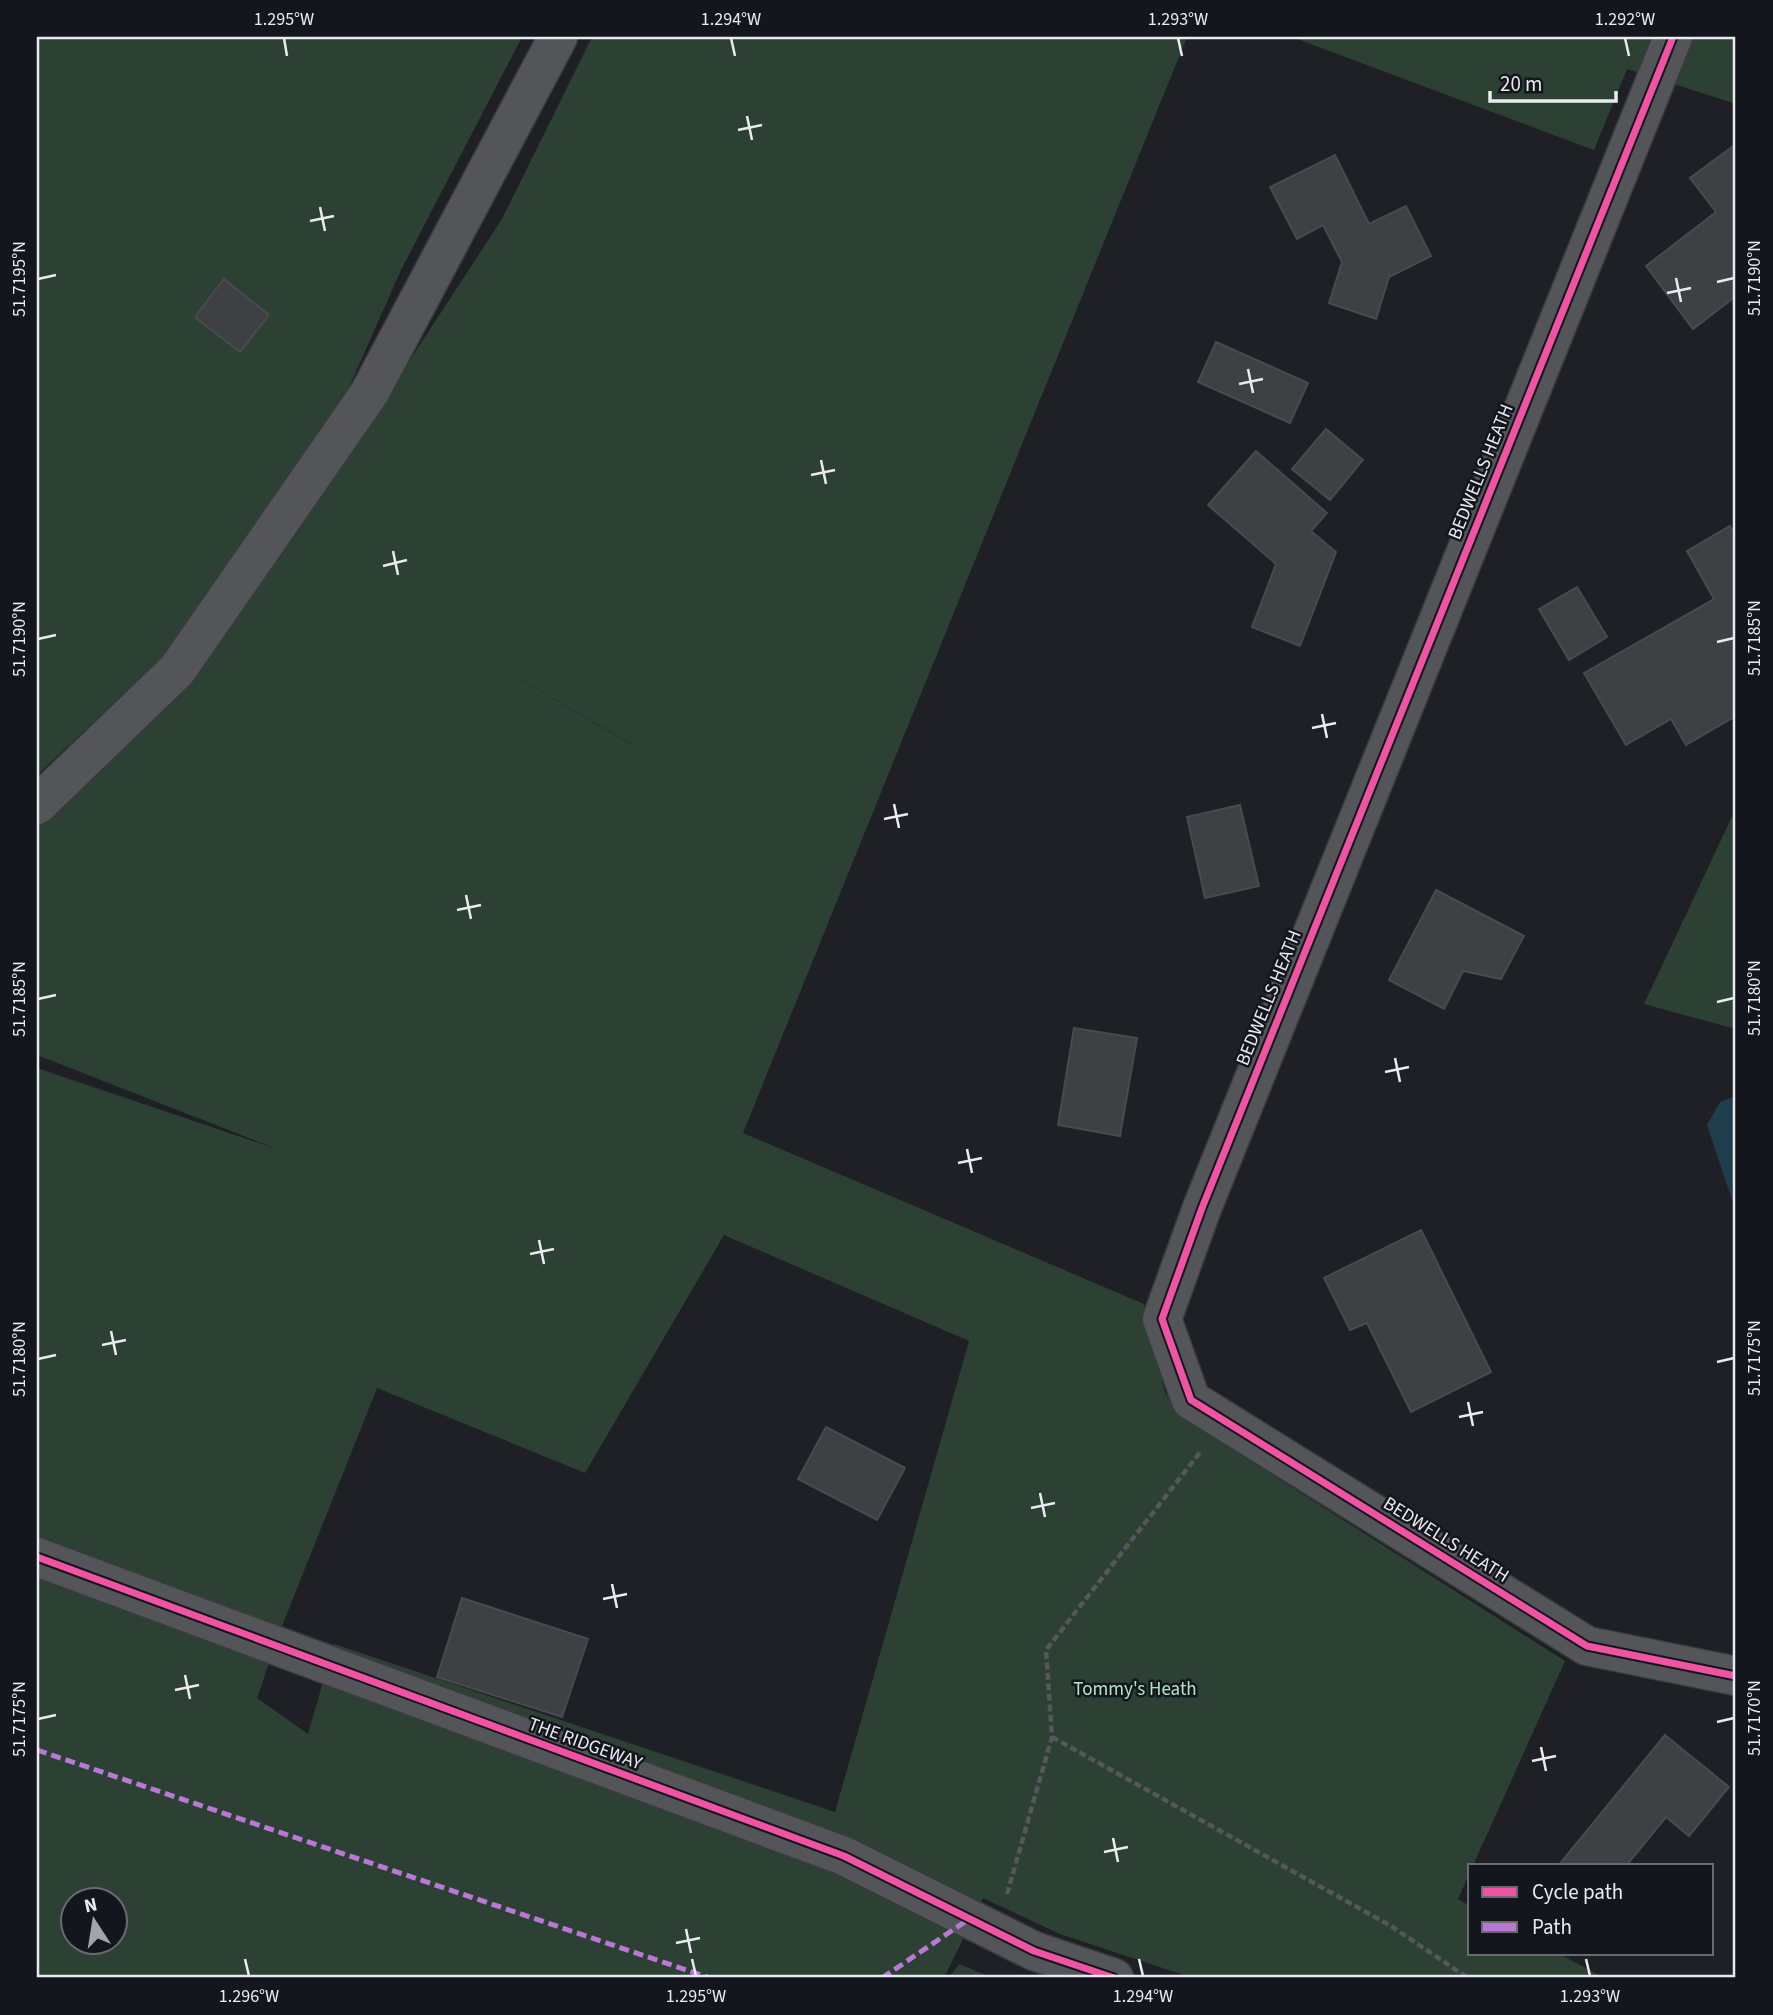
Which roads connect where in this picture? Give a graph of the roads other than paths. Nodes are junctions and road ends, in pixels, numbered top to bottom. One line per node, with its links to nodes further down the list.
1 (558, 37): 3 (street)
2 (1672, 37): 5 (street, BEDWELLS HEATH)
3 (37, 805)
4 (37, 1557): 6 (street, THE RIDGEWAY)
5 (1736, 1676)
6 (1114, 1978)

